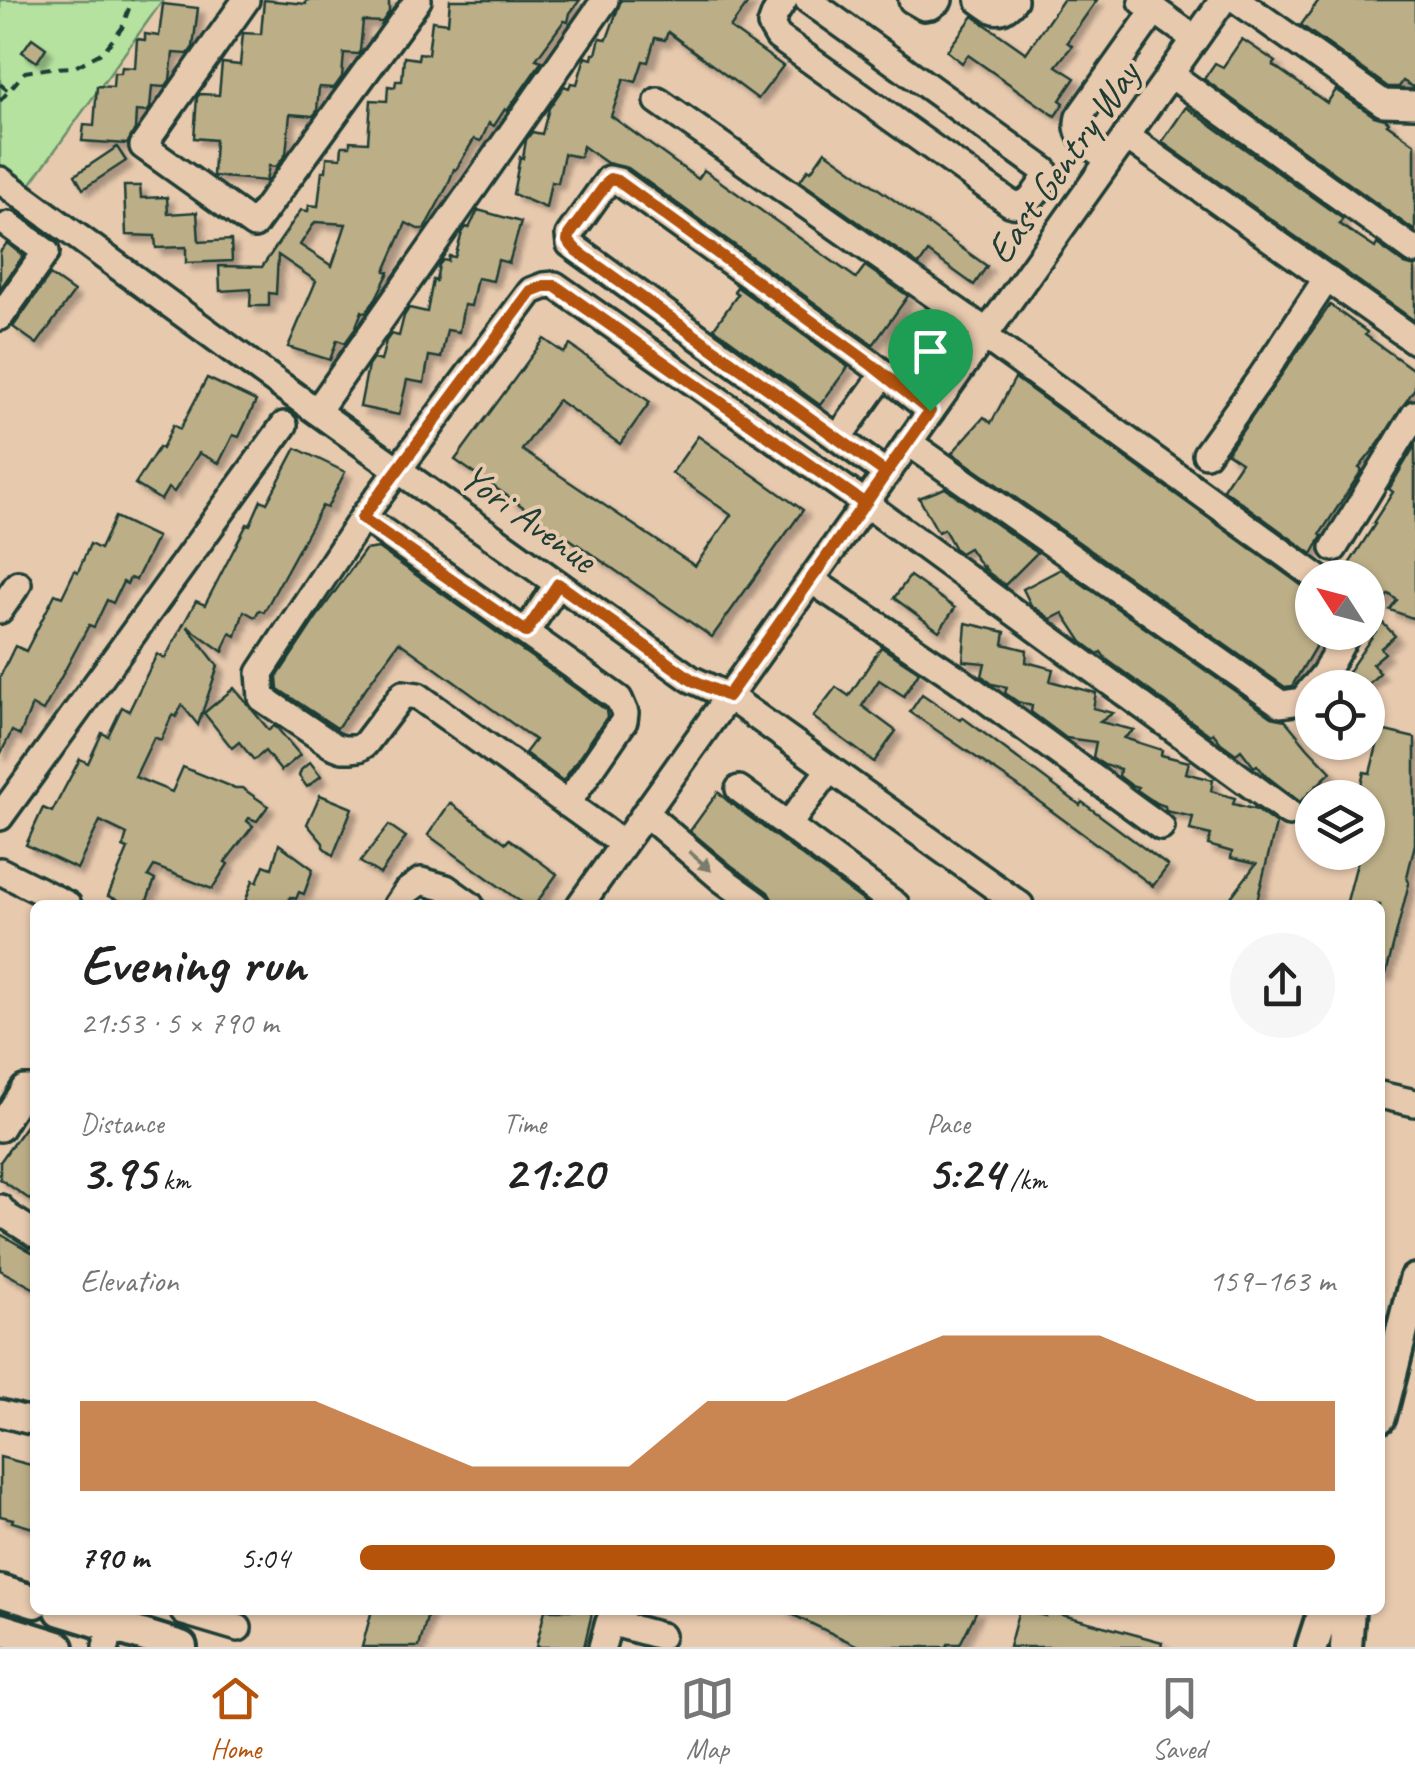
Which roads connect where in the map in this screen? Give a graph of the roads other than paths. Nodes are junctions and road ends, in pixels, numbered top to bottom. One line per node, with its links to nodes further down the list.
1 (246, 0): 2 (street)
2 (418, 0)
3 (605, 0): 30 (street)
4 (784, 0): 20 (street)
5 (808, 0): 20 (street)
6 (912, 0): 7 (street)
7 (938, 0)
8 (979, 0): 9 (street)
9 (1014, 0)
10 (1223, 0): 13 (street, East Gentry Way)
11 (1237, 0): 16 (street)
12 (1148, 5): 13 (street); 18 (street)
13 (1195, 39): 14 (street, East Gentry Way)
14 (1170, 74): 17 (street, East Gentry Way); 24 (street)
15 (658, 101): 27 (street)
16 (1415, 104)
17 (1126, 136): 18 (street, East Gentry Way); 25 (street)
18 (1109, 159): 22 (street, East Gentry Way)
19 (0, 180): 21 (street, Yori Avenue)
20 (1036, 192): 22 (street)
21 (27, 200): 23 (street); 30 (street, Yori Avenue)
22 (1070, 215): 27 (street, East Gentry Way)
23 (4, 231): 26 (street)
24 (1415, 251)
25 (1327, 278): 28 (street); 36 (street)
26 (0, 317)
27 (986, 334): 31 (street, East Gentry Way); 42 (street)
28 (1415, 341)
29 (884, 374): 31 (street); 34 (street); 34 (street)
30 (317, 411): 37 (street, Yori Avenue)
31 (930, 411): 35 (street, East Gentry Way)
32 (1415, 414): 41 (street)
33 (284, 425): 55 (street)
34 (838, 438): 38 (street)
35 (908, 442): 38 (street, East Gentry Way); 49 (street)
36 (1206, 454)
37 (397, 469): 39 (street); 40 (street); 45 (street, Yori Avenue)
38 (886, 473): 39 (street, East Gentry Way)
39 (865, 504): 43 (street, East Gentry Way); 54 (street)
40 (362, 518): 47 (street); 52 (street)
41 (1334, 548)
42 (1295, 561)
43 (811, 580): 48 (street, East Gentry Way); 57 (street)
44 (18, 584): 46 (street)
45 (558, 584): 47 (street); 48 (street, Yori Avenue)
46 (0, 610)
47 (526, 632): 52 (street)
48 (728, 696): 50 (street, Yori Avenue); 53 (street, East Gentry Way)
49 (1295, 702)
50 (830, 769): 56 (street); 66 (street, Yori Avenue)
51 (740, 789): 56 (street)
52 (567, 804): 58 (street)
53 (645, 813): 58 (street, East Gentry Way); 64 (street, one-way to 64)
54 (1289, 813)
55 (0, 817)
56 (788, 825): 65 (street)
57 (1161, 826)
58 (623, 844): 63 (street, East Gentry Way)
59 (0, 871): 60 (street)
60 (58, 900)
61 (401, 900): 62 (street)
62 (463, 900)
63 (584, 900)
64 (751, 900)
65 (889, 900)
66 (1013, 900)
67 (30, 1089): 70 (street)
68 (1385, 1096): 69 (street)
69 (1415, 1103)
70 (0, 1128)
71 (0, 1208): 72 (street)
72 (30, 1231)
73 (1415, 1280): 74 (main road)
74 (1408, 1338): 75 (main road)
75 (1385, 1402)
76 (0, 1412): 77 (street)
77 (30, 1421)
78 (0, 1591): 79 (main road)
79 (30, 1600)
80 (73, 1615): 86 (main road)
81 (194, 1615): 84 (street)
82 (1322, 1615): 91 (main road)
83 (1349, 1615): 92 (main road)
84 (238, 1628)
85 (0, 1629): 88 (main road)
86 (110, 1631): 89 (main road)
87 (661, 1636): 90 (street)
88 (58, 1647)
89 (181, 1647)
90 (602, 1647)
91 (1312, 1647)
92 (1346, 1647)

